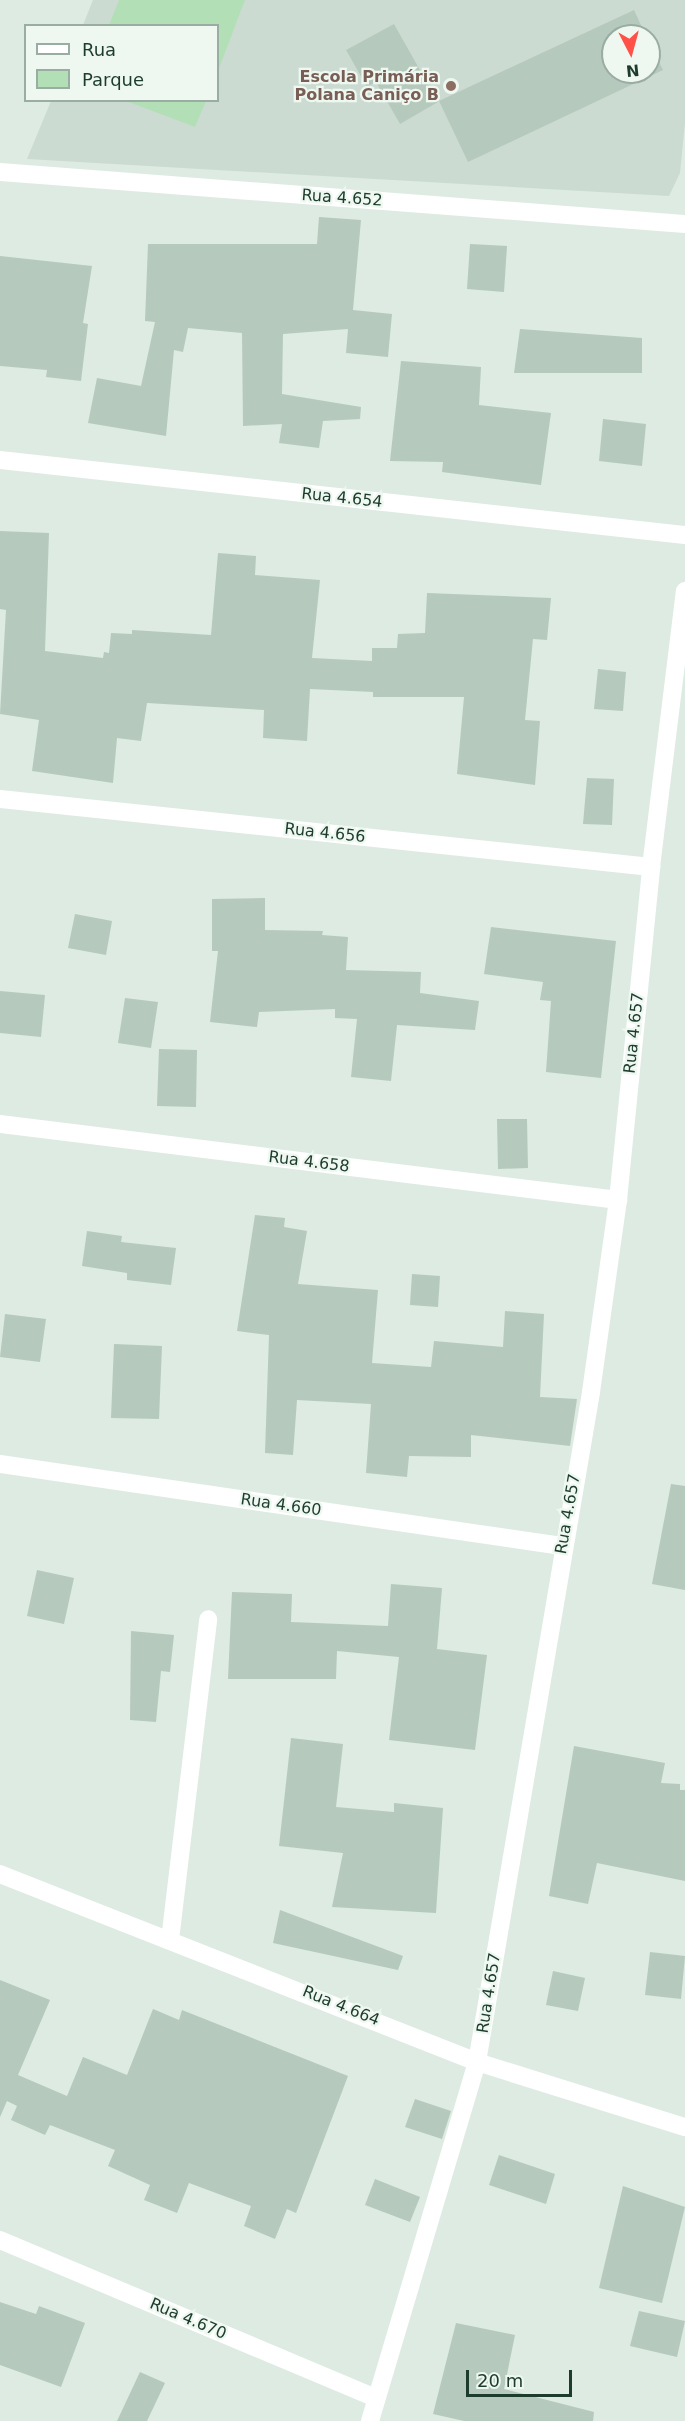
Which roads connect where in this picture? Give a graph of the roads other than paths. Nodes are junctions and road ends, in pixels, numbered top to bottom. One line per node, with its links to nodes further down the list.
1 (0, 172): 2 (street, Rua 4.652)
2 (685, 224)
3 (0, 460): 4 (street, Rua 4.654)
4 (685, 535)
5 (685, 591): 7 (street, Rua 4.657)
6 (0, 799): 7 (street, Rua 4.656)
7 (651, 867): 9 (street, Rua 4.657)
8 (0, 1124): 9 (street, Rua 4.658)
9 (618, 1200): 11 (street, Rua 4.657)
10 (0, 1464): 11 (street, Rua 4.660)
11 (562, 1546): 15 (street, Rua 4.657)
12 (208, 1619): 14 (street)
13 (0, 1874): 14 (street, Rua 4.664)
14 (170, 1940): 15 (street, Rua 4.664)
15 (477, 2062): 16 (street, Rua 4.664); 18 (street, Rua 4.657)
16 (685, 2127)
17 (0, 2240): 18 (street, Rua 4.670)
18 (375, 2398): 19 (street, Rua 4.657)
19 (370, 2421)

